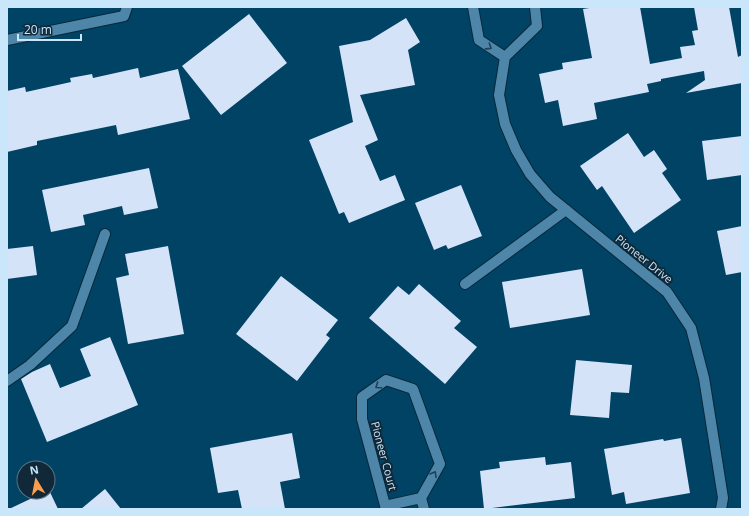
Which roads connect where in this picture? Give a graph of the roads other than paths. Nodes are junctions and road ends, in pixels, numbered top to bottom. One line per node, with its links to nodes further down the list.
1 (127, 7): 4 (street)
2 (473, 7): 5 (street, one-way to 5)
3 (535, 7): 5 (street)
4 (7, 40)
5 (505, 57): 6 (street, Pioneer Drive)
6 (566, 210): 8 (street); 13 (street, Pioneer Drive)
7 (105, 234): 9 (street)
8 (465, 284)
9 (7, 381)
10 (421, 498): 11 (street, Pioneer Court); 11 (street, Pioneer Court, one-way to 11); 12 (street)
11 (386, 507)
12 (424, 509)
13 (722, 509)

